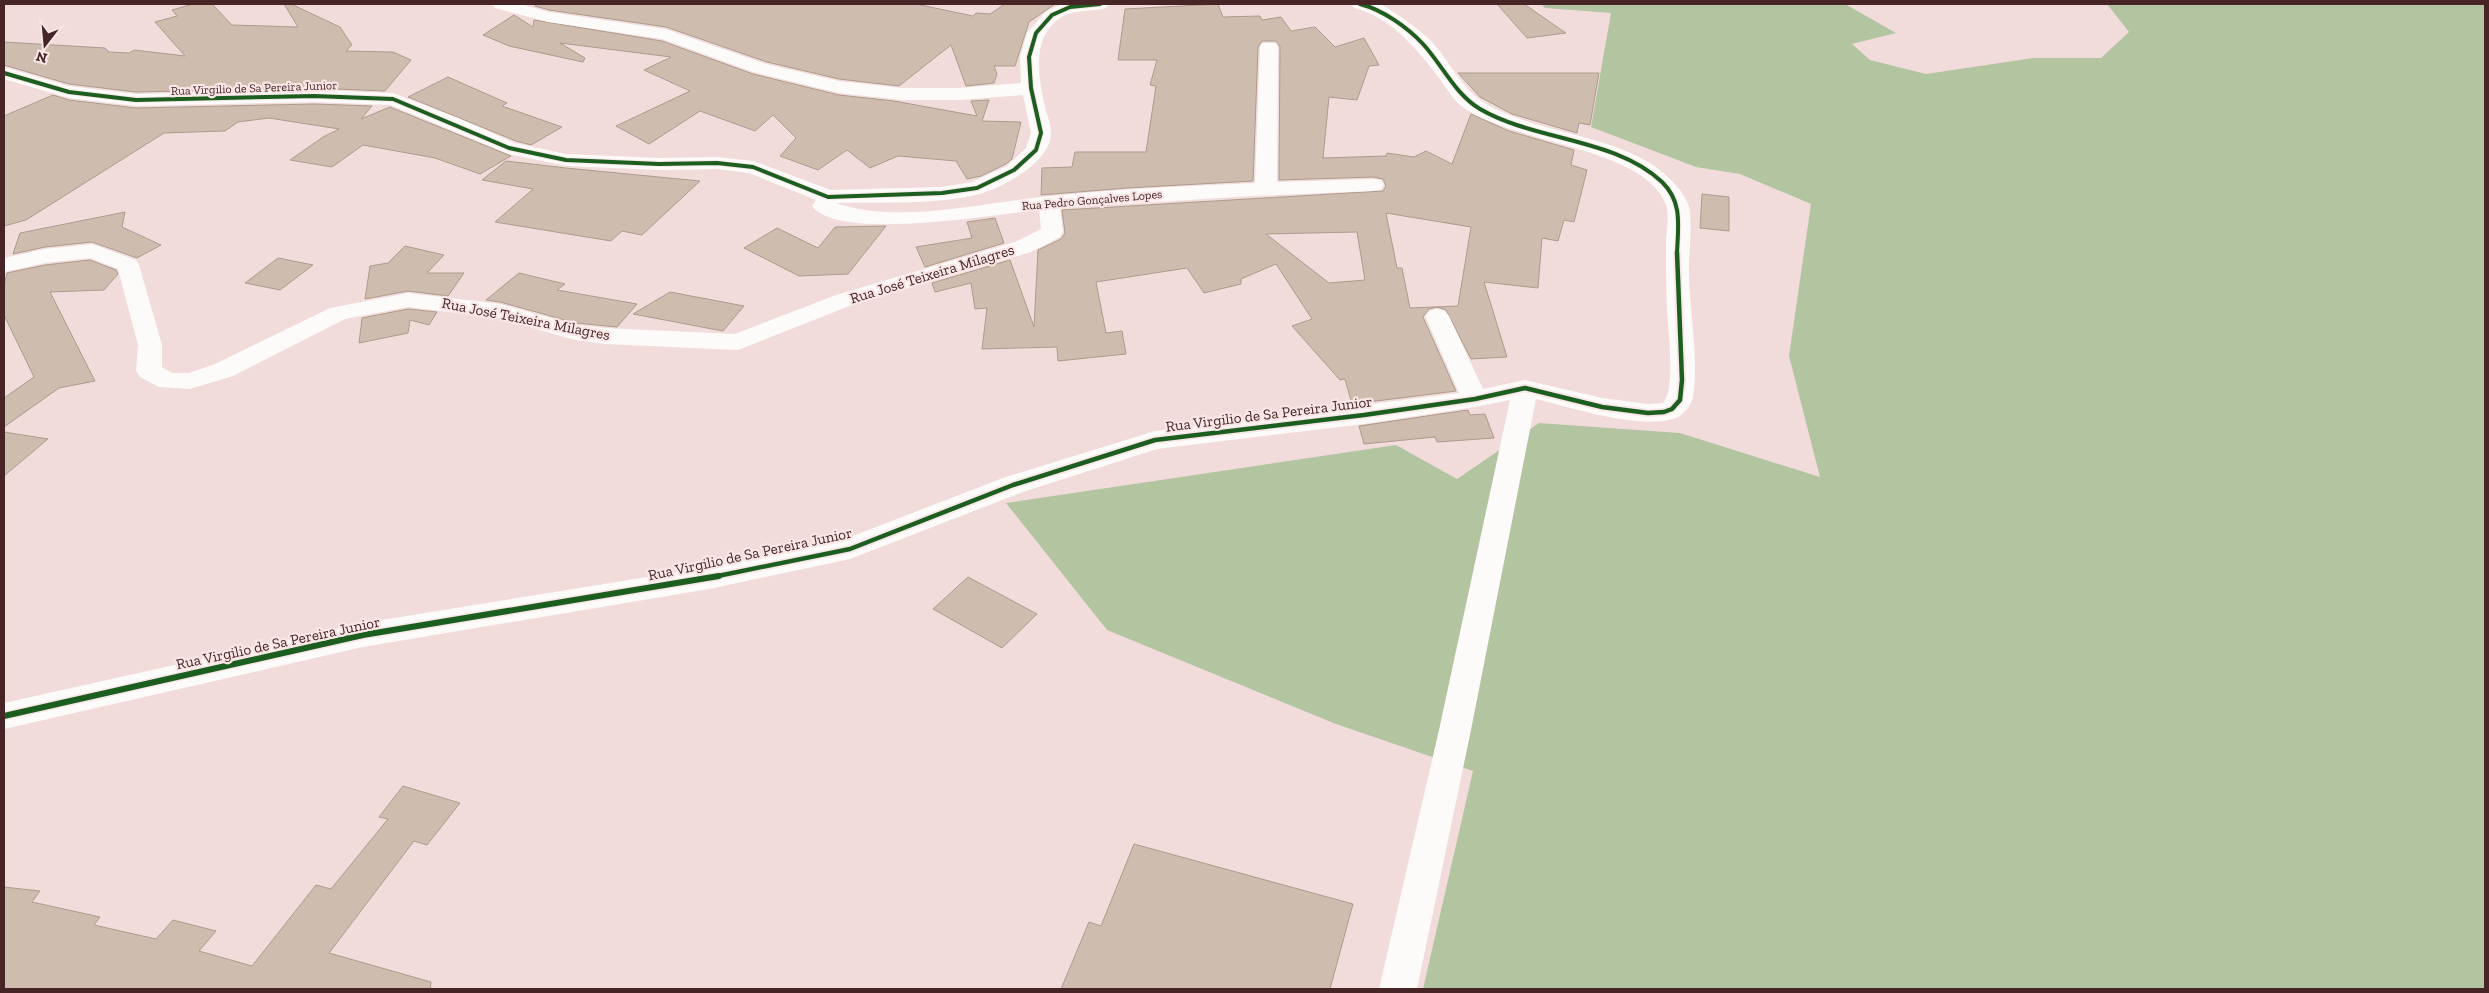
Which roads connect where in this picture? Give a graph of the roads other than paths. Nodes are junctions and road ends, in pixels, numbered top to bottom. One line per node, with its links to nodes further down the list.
1 (501, 4): 7 (street)
2 (1100, 4): 4 (street, Rua Virgilio de Sa Pereira Junior)
3 (1360, 4): 14 (street, Rua Virgilio de Sa Pereira Junior)
4 (1069, 5): 7 (street, Rua Virgilio de Sa Pereira Junior)
5 (1269, 47): 9 (street)
6 (4, 72): 10 (street, Rua Virgilio de Sa Pereira Junior)
7 (1031, 88): 10 (street, Rua Virgilio de Sa Pereira Junior)
8 (1372, 185): 9 (street, Rua Pedro Gonçalves Lopes)
9 (1266, 187): 11 (street, Rua Pedro Gonçalves Lopes)
10 (828, 197): 11 (street, Rua Pedro Gonçalves Lopes)
11 (1049, 202): 12 (street, Rua José Teixeira Milagres)
12 (4, 265)
13 (1437, 316): 15 (street)
14 (1525, 388): 15 (street, Rua Virgilio de Sa Pereira Junior); 17 (street)
15 (1476, 399): 16 (street, Rua Virgilio de Sa Pereira Junior)
16 (4, 716)
17 (1398, 989)

